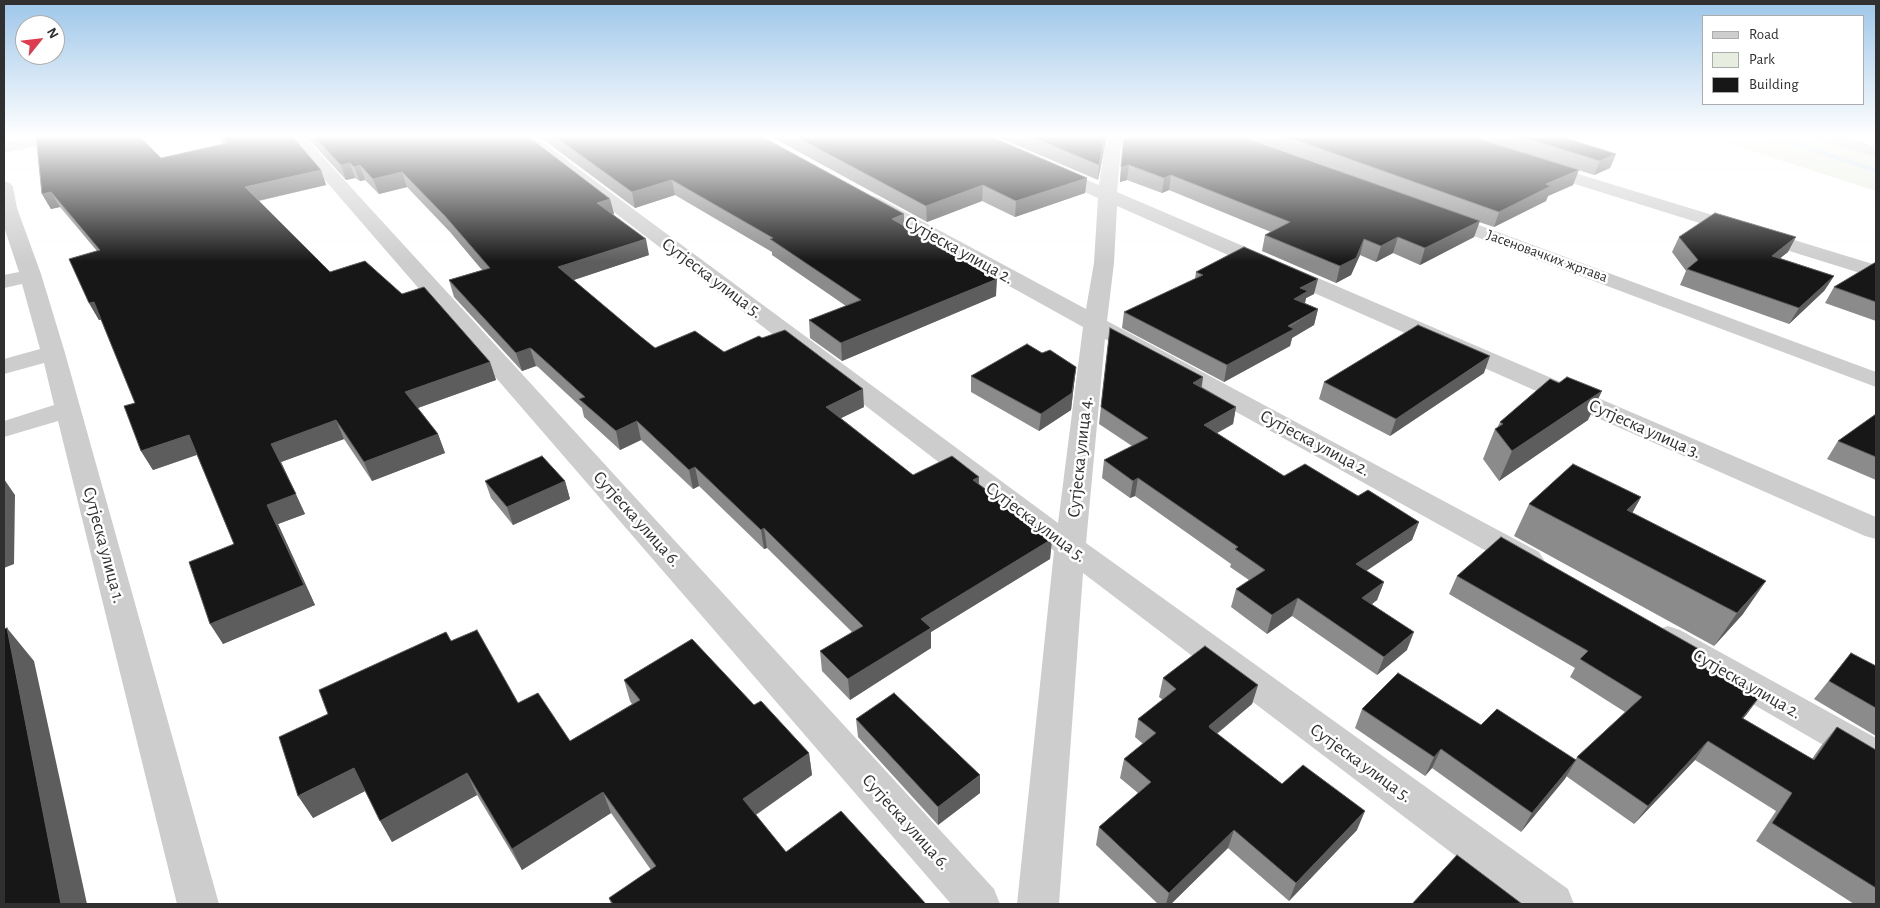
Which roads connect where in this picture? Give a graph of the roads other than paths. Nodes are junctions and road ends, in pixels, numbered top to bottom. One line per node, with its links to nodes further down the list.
1 (332, 177): 24 (street, Сутјеска улица 6.)
2 (578, 177): 19 (street, Сутјеска улица 5.)
3 (1068, 177): 7 (street, Сутјеска улица 3.)
4 (1109, 177): 7 (street, Сутјеска улица 4.)
5 (1574, 177): 10 (street)
6 (854, 192): 12 (street, Сутјеска улица 2.)
7 (1107, 195): 12 (street, Сутјеска улица 4.); 18 (street, Сутјеска улица 3.)
8 (5, 202): 11 (street, Сутјеска улица 1.)
9 (1420, 209): 15 (street, Јасеновачких жртава)
10 (1876, 272)
11 (17, 279): 13 (street, Сутјеска улица 1.)
12 (1095, 326): 19 (street, Сутјеска улица 4.); 20 (street, Сутјеска улица 2.)
13 (53, 353): 14 (street); 16 (street, Сутјеска улица 1.)
14 (4, 367)
15 (1876, 380)
16 (68, 409): 17 (street); 23 (street, Сутјеска улица 1.)
17 (4, 429)
18 (1876, 530)
19 (1070, 547): 25 (street, Сутјеска улица 4.); 26 (street, Сутјеска улица 5.)
20 (1549, 572)
21 (1644, 625): 22 (street, Сутјеска улица 2.)
22 (1876, 757)
23 (198, 904)
24 (979, 904)
25 (1038, 904)
26 (1552, 904)

